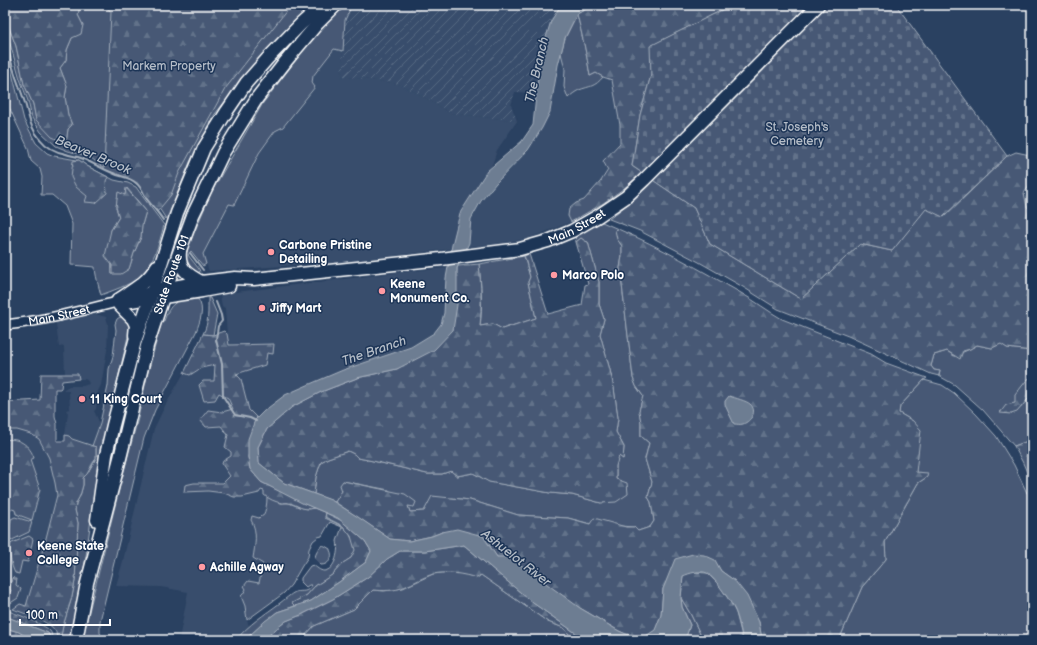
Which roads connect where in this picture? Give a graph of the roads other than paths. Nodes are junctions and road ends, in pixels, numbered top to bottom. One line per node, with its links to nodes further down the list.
1 (322, 5): 5 (highway, State Route 101)
2 (336, 5): 4 (highway, State Route 101)
3 (818, 5): 6 (highway, Main Street)
4 (181, 246): 7 (highway); 8 (highway, State Route 101)
5 (166, 250): 8 (highway, State Route 101); 9 (highway)
6 (254, 279): 7 (highway, Main Street); 8 (highway, Main Street)
7 (201, 282): 8 (highway, Main Street)
8 (158, 294): 9 (main road, Main Street); 11 (highway, State Route 101); 12 (highway, State Route 101)
9 (116, 303): 10 (main road, Main Street); 11 (highway)
10 (5, 325)
11 (135, 341): 12 (highway, State Route 101)
12 (87, 583): 13 (highway, State Route 101)
13 (76, 640)

